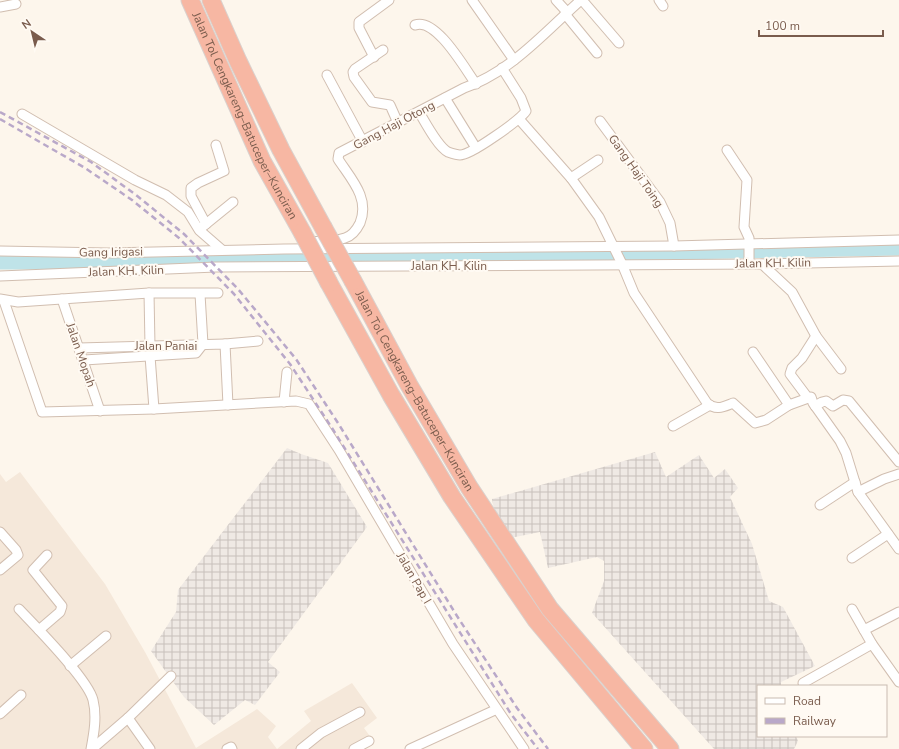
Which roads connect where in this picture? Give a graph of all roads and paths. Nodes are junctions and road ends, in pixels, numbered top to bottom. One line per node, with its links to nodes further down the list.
1 (190, 0): 105 (highway, Jalan Tol Cengkareng–Batuceper–Kunciran, bridge)
2 (211, 0): 106 (highway, Jalan Tol Cengkareng–Batuceper–Kunciran, bridge)
3 (389, 0): 14 (street)
4 (472, 0): 15 (street)
5 (556, 0): 9 (street)
6 (582, 0): 9 (street, Gang Haji Otong); 11 (street)
7 (16, 4): 8 (street)
8 (0, 7)
9 (566, 13): 13 (street); 15 (street, Gang Haji Otong)
10 (415, 24): 18 (street)
11 (619, 42)
12 (383, 50): 14 (street)
13 (597, 53)
14 (374, 57): 24 (street)
15 (514, 60): 16 (street, Gang Haji Otong)
16 (502, 68): 18 (street, Gang Haji Otong); 22 (street)
17 (327, 75): 25 (street)
18 (476, 84): 19 (street, Gang Haji Otong)
19 (445, 98): 20 (street, Gang Haji Otong); 27 (street)
20 (419, 112): 24 (street, Gang Haji Otong); 27 (street)
21 (22, 114): 32 (street)
22 (519, 119): 27 (street); 30 (street)
23 (600, 121): 34 (street, Gang Haji Toing)
24 (398, 123): 25 (street, Gang Haji Otong)
25 (363, 142): 36 (street, Gang Haji Otong)
26 (216, 145): 32 (street)
27 (476, 148)
28 (727, 150): 39 (street)
29 (598, 160): 30 (street)
30 (571, 178): 35 (street)
31 (233, 202): 32 (street)
32 (202, 227): 37 (street)
33 (899, 240): 39 (street, Jalan KH. Kilin)
34 (674, 246): 35 (street, Jalan KH. Kilin); 39 (street, Jalan KH. Kilin)
35 (613, 247): 36 (street, Jalan KH. Kilin); 40 (street)
36 (284, 248): 37 (street, Jalan KH. Kilin)
37 (222, 250): 38 (street, Gang Irigasi)
38 (0, 251)
39 (749, 254): 40 (street, Jalan KH. Kilin); 42 (street, Jalan KH. Kilin)
40 (621, 261): 43 (street, Jalan KH. Kilin); 63 (street)
41 (899, 261): 42 (street, Jalan KH. Kilin)
42 (762, 264): 49 (street)
43 (0, 276)
44 (149, 293): 46 (street); 47 (street); 53 (street)
45 (218, 293): 46 (street)
46 (200, 294): 51 (street)
47 (62, 299): 48 (street); 54 (street, Jalan Mopah)
48 (2, 300): 67 (street)
49 (816, 336): 58 (street); 60 (street)
50 (258, 340): 52 (street)
51 (203, 344): 52 (street); 53 (street, Jalan Paniai); 56 (street, Jalan Paniai)
52 (225, 344): 62 (street)
53 (150, 346): 54 (street, Jalan Paniai)
54 (79, 348): 57 (street, Jalan Mopah)
55 (753, 352): 64 (street)
56 (150, 356): 57 (street, Jalan Paniai); 66 (street)
57 (84, 360): 67 (street, Jalan Mopah)
58 (840, 369)
59 (287, 372): 61 (street)
60 (808, 398): 64 (street); 65 (street)
61 (284, 402): 62 (street); 92 (street, Jalan Pap I)
62 (228, 405): 66 (street)
63 (710, 405): 64 (street); 68 (street)
64 (790, 405)
65 (815, 406): 69 (street); 71 (street)
66 (154, 409): 67 (street)
67 (100, 411)
68 (673, 426)
69 (899, 462)
70 (899, 474): 72 (street)
71 (855, 482): 72 (street); 73 (street)
72 (858, 492): 75 (street)
73 (820, 505)
74 (0, 532): 79 (street)
75 (888, 534): 76 (street); 78 (street)
76 (899, 549)
77 (47, 555): 83 (street)
78 (852, 558)
79 (0, 570)
80 (852, 608): 84 (street)
81 (19, 610): 83 (street)
82 (899, 612): 84 (street)
83 (39, 630): 87 (street)
84 (864, 630): 86 (street)
85 (106, 636): 87 (street)
86 (872, 644): 89 (street); 90 (street)
87 (70, 666): 97 (street)
88 (171, 676): 95 (street)
89 (899, 682)
90 (803, 683)
91 (21, 695): 94 (street)
92 (495, 710): 103 (street); 104 (street, Jalan Pap I)
93 (360, 712): 101 (street)
94 (0, 714)
95 (128, 718): 97 (street); 98 (street)
96 (369, 741): 102 (street)
97 (92, 749)
98 (150, 749)
99 (227, 749): 100 (street)
100 (232, 749)
101 (301, 749)
102 (354, 749)
103 (410, 749)
104 (524, 749)
105 (644, 749)
106 (670, 749)

